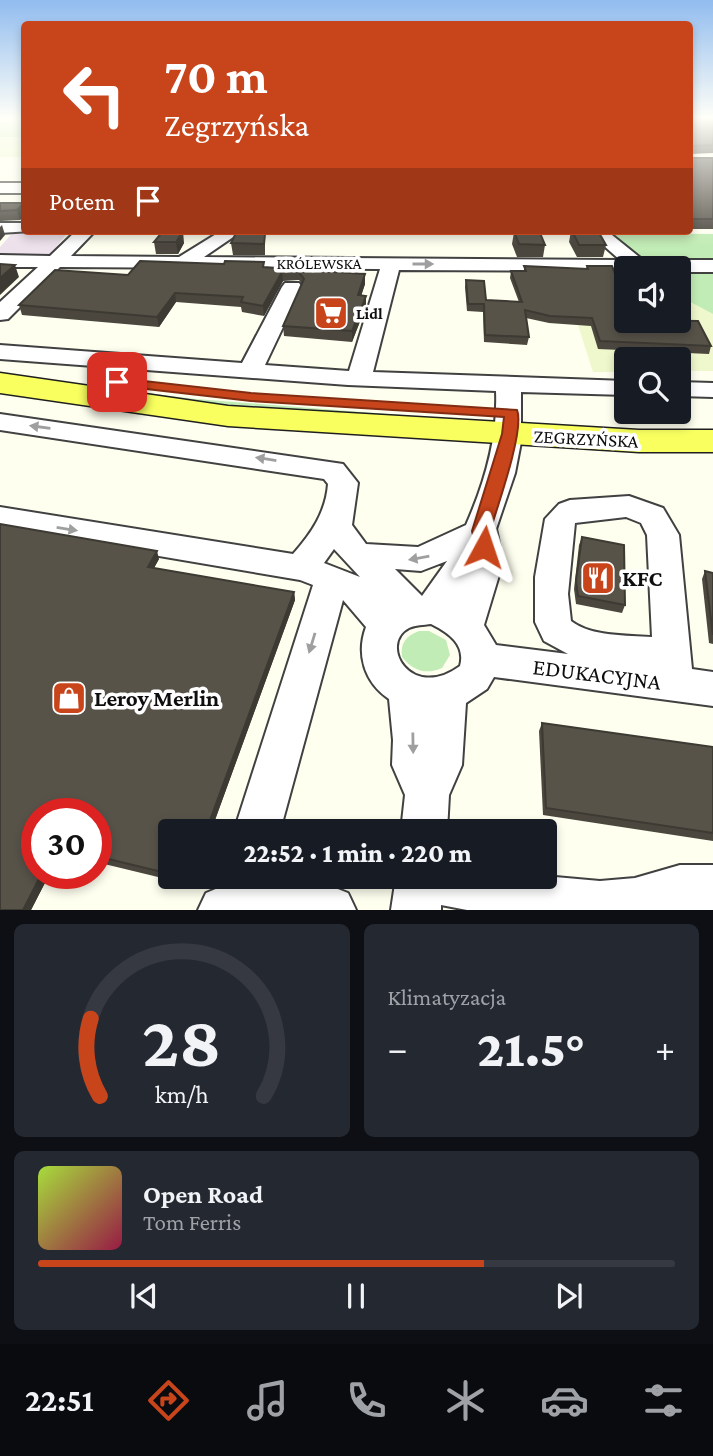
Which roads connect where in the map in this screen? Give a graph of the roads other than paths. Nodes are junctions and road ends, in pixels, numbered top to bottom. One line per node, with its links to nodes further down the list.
1 (0, 188): 2 (street)
2 (21, 188)
3 (0, 228): 4 (street)
4 (21, 228)
5 (82, 235): 9 (street)
6 (227, 235): 10 (street)
7 (601, 235): 8 (street)
8 (627, 256)
9 (55, 262): 10 (street, KRÓLEWSKA); 12 (street, KRÓLEWSKA); 18 (street)
10 (183, 262): 11 (street, KRÓLEWSKA)
11 (391, 264): 13 (street, KRÓLEWSKA, one-way to 13); 22 (street)
12 (4, 265): 17 (street)
13 (614, 266)
14 (691, 266): 15 (street, KRÓLEWSKA)
15 (713, 266)
16 (292, 287): 21 (street)
17 (0, 302)
18 (0, 314)
19 (0, 352): 21 (street)
20 (0, 369): 27 (main road, ZEGRZYŃSKA)
21 (250, 371): 22 (street)
22 (359, 379): 27 (street)
23 (0, 383): 27 (main road, ZEGRZYŃSKA)
24 (614, 389): 27 (street)
25 (691, 389): 26 (street)
26 (713, 390)
27 (510, 411): 28 (main road, ZEGRZYŃSKA); 30 (main road, ZEGRZYŃSKA); 33 (street)
28 (713, 419)
29 (0, 422): 32 (street, one-way to 29)
30 (713, 441)
31 (0, 518): 34 (street, one-way to 34)
32 (334, 518): 34 (street); 34 (street)
33 (481, 531): 34 (street, one-way to 34); 35 (street); 36 (street)
34 (330, 567): 35 (street); 42 (street, one-way to 42)
35 (410, 616): 36 (street); 39 (street)
36 (473, 642): 37 (street, EDUKACYJNA); 40 (street)
37 (673, 669): 37 (street); 38 (street, EDUKACYJNA)
38 (713, 689)
39 (407, 690): 40 (street); 41 (street, one-way to 41)
40 (448, 694): 41 (street)
41 (425, 812)
42 (260, 819)
43 (256, 889): 50 (street)
44 (273, 889): 51 (street)
45 (419, 889): 52 (street)
46 (471, 889): 48 (street)
47 (713, 889): 49 (street)
48 (540, 905): 49 (street)
49 (636, 906)
50 (223, 910)
51 (331, 910)
52 (416, 910)

